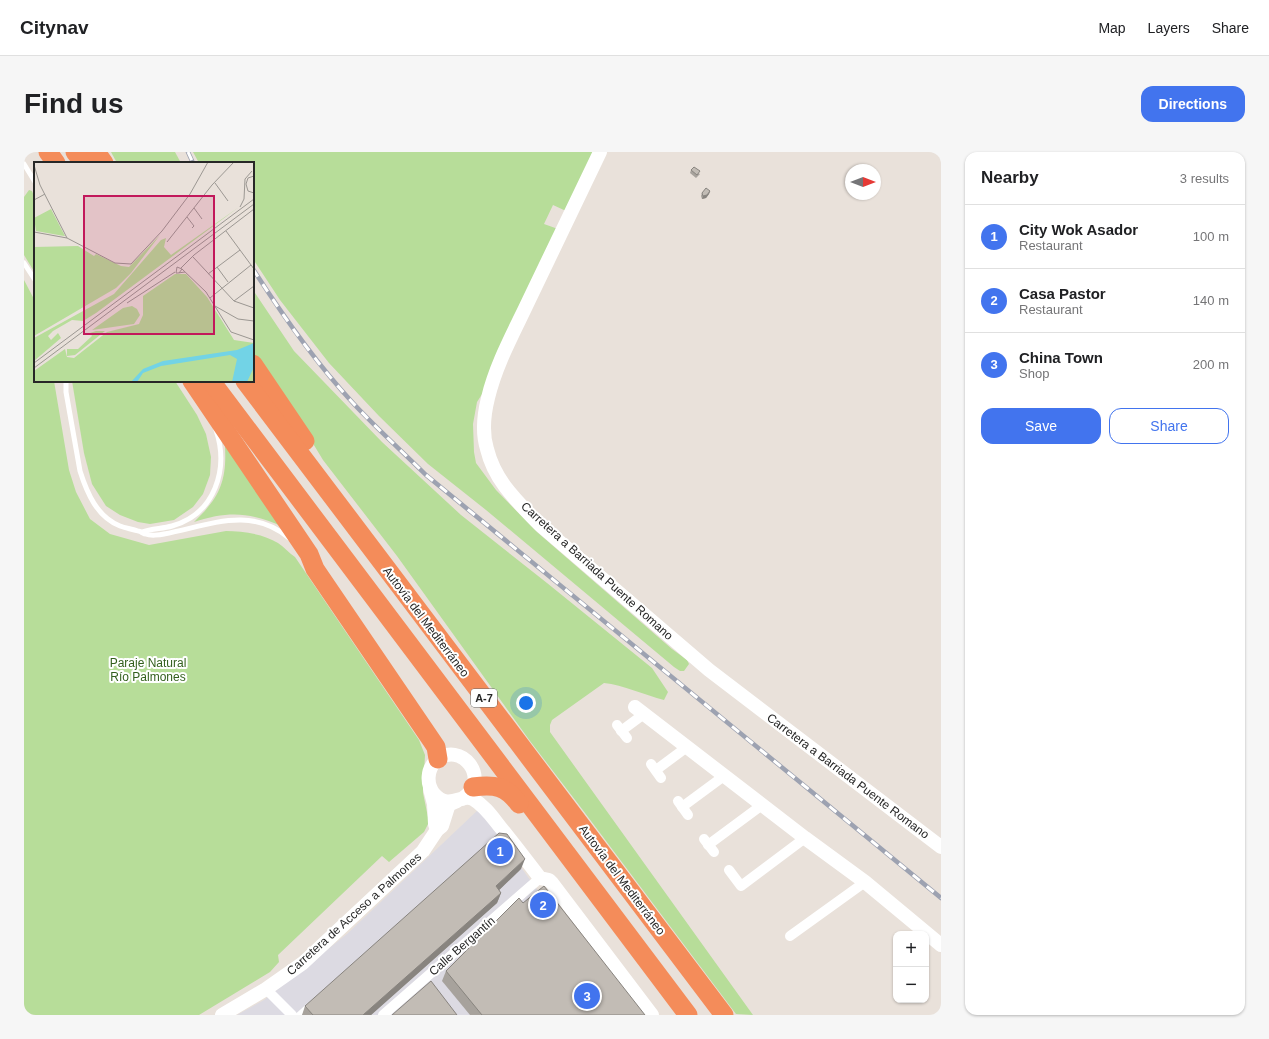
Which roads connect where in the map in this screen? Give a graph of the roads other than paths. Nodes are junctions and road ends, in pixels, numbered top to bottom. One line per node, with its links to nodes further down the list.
1 (38, 152): 6 (highway)
2 (48, 152): 7 (highway)
3 (76, 152): 8 (highway)
4 (96, 152): 9 (highway)
5 (600, 152): 44 (street, Carretera a Barriada Puente Romano)
6 (44, 162)
7 (55, 162)
8 (83, 162)
9 (103, 162)
10 (24, 164): 11 (lane)
11 (34, 180)
12 (24, 263): 13 (lane)
13 (34, 278)
14 (254, 365): 24 (highway)
15 (62, 382): 21 (lane)
16 (66, 382): 21 (lane)
17 (192, 382): 22 (lane)
18 (192, 382): 28 (highway)
19 (212, 382): 45 (highway, A-7)
20 (246, 382): 24 (highway, Autovía del Mediterráneo / A-7)
21 (66, 392): 25 (lane)
22 (212, 420)
23 (215, 426): 25 (lane)
24 (355, 528): 59 (highway, Autovía del Mediterráneo / A-7)
25 (142, 532): 26 (lane)
26 (293, 542)
27 (301, 552): 28 (lane)
28 (315, 569): 32 (highway)
29 (640, 710): 30 (street); 31 (street)
30 (622, 732)
31 (687, 747): 33 (street); 34 (street)
32 (438, 759): 35 (street); 36 (street)
33 (656, 771)
34 (724, 776): 37 (street); 38 (street)
35 (430, 786): 36 (street); 39 (street)
36 (464, 796): 39 (street, Carretera de Acceso a Palmones); 42 (street); 45 (highway)
37 (762, 805): 41 (street); 43 (street)
38 (683, 808)
39 (437, 830): 51 (street, Carretera de Acceso a Palmones)
40 (498, 835): 42 (lane)
41 (805, 838): 46 (street); 48 (street)
42 (514, 843): 47 (street)
43 (709, 846)
44 (941, 847)
45 (565, 851): 58 (highway, A-7)
46 (729, 870)
47 (540, 878): 56 (street, Calle Bergantín); 57 (street)
48 (865, 882): 49 (street); 50 (street)
49 (790, 936)
50 (941, 945)
51 (266, 989): 53 (street, Carretera de Acceso a Palmones); 54 (street)
52 (310, 1004): 55 (lane)
53 (222, 1015)
54 (292, 1015)
55 (298, 1015)
56 (383, 1015)
57 (652, 1015)
58 (688, 1015)
59 (724, 1015)

